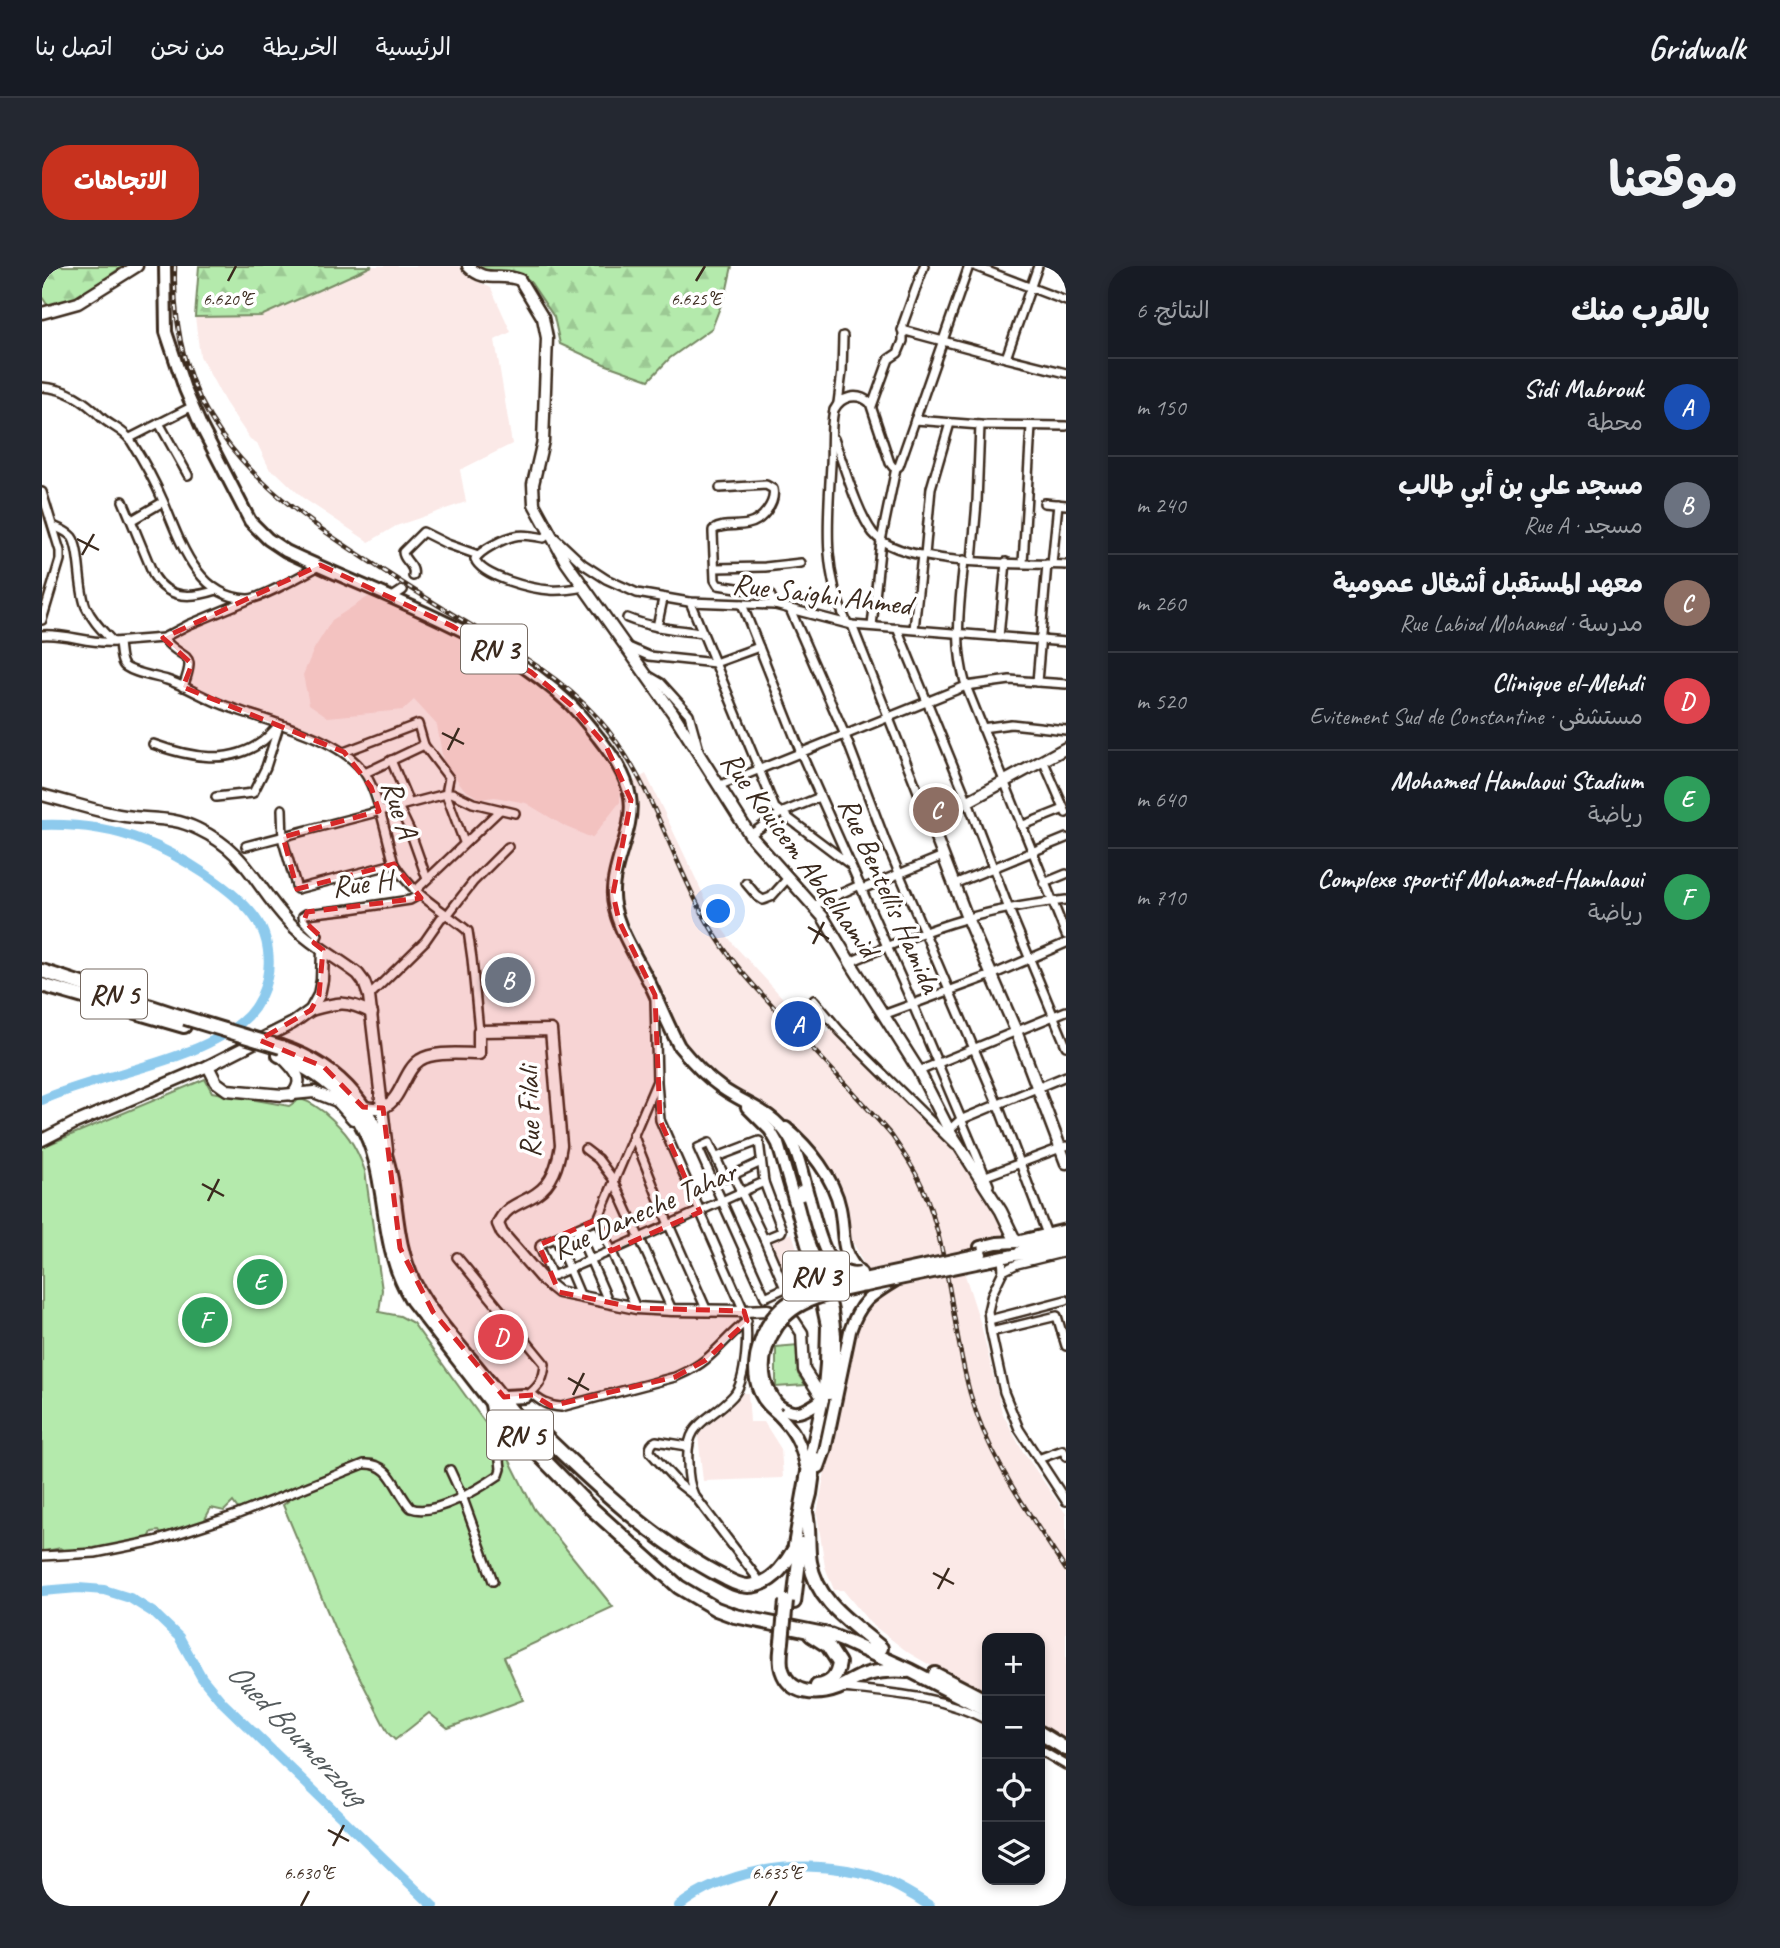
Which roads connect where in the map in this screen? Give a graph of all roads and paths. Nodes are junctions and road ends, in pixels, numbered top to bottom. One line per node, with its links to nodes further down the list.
1 (137, 266): 9 (street)
2 (162, 266): 17 (main road, RN 3)
3 (468, 266): 37 (street, Rue Kouicem Abdelhamid)
4 (924, 266): 10 (street)
5 (972, 266): 7 (street); 12 (street)
6 (1038, 266): 7 (street)
7 (1029, 287): 8 (street); 13 (street)
8 (1066, 301)
9 (42, 313)
10 (902, 330): 12 (street); 18 (street)
11 (843, 336): 16 (street)
12 (942, 341): 13 (street); 19 (street)
13 (1006, 359): 14 (street)
14 (1066, 373)
15 (42, 387): 26 (street)
16 (838, 402): 18 (street); 25 (street)
17 (193, 406): 20 (street); 46 (main road, RN 3)
18 (872, 407): 27 (street)
19 (915, 420): 21 (street); 27 (street)
20 (159, 423): 26 (street); 28 (street)
21 (950, 423): 22 (street); 40 (street)
22 (980, 425): 23 (street); 41 (street)
23 (1031, 426): 24 (street); 44 (street)
24 (1066, 426)
25 (832, 435): 38 (street); 62 (street)
26 (130, 438): 32 (street)
27 (896, 468): 38 (street)
28 (188, 475)
29 (720, 488): 48 (street)
30 (42, 492): 36 (street)
31 (123, 501): 35 (street)
32 (163, 502): 35 (street); 51 (street)
33 (1044, 503): 34 (street)
34 (1062, 505): 45 (street)
35 (132, 520): 51 (street)
36 (52, 526): 61 (street); 74 (street)
37 (550, 533): 39 (street); 50 (street, Rue Kouicem Abdelhamid); 54 (street, Rue Saighi Ahmed)
38 (881, 541): 40 (street); 63 (street)
39 (478, 555): 49 (street); 50 (street)
40 (923, 555): 41 (street); 66 (street)
41 (968, 560): 43 (street); 68 (street)
42 (801, 562): 48 (street)
43 (1006, 562): 44 (street); 70 (street)
44 (1023, 563): 45 (street)
45 (1050, 564): 47 (street); 72 (street)
46 (320, 565): 53 (main road, RN 3); 55 (street)
47 (1066, 565)
48 (715, 568): 58 (street)
49 (413, 576)
50 (584, 587): 75 (street, Rue Kouicem Abdelhamid)
51 (217, 590): 55 (street)
52 (403, 590): 53 (street)
53 (391, 598): 151 (main road, RN 3)
54 (663, 599): 56 (street, Rue Saighi Ahmed); 64 (street)
55 (248, 600): 71 (street)
56 (690, 602): 57 (street, Rue Saighi Ahmed); 67 (street)
57 (742, 604): 58 (street, Rue Saighi Ahmed); 76 (street, Rue Bentellis Hamida)
58 (775, 605): 59 (street, Rue Saighi Ahmed)
59 (790, 609): 62 (street, Rue Saighi Ahmed); 87 (street)
60 (627, 618): 64 (street)
61 (42, 620)
62 (849, 624): 63 (street, Rue Saighi Ahmed); 83 (street)
63 (872, 626): 65 (street, Rue Saighi Ahmed)
64 (657, 627): 67 (street)
65 (897, 628): 66 (street, Rue Saighi Ahmed); 82 (street)
66 (915, 629): 68 (street, Rue Saighi Ahmed)
67 (703, 633): 77 (street)
68 (957, 633): 70 (street, Rue Saighi Ahmed); 80 (street)
69 (42, 635): 74 (street)
70 (999, 636): 72 (street, Rue Saighi Ahmed)
71 (163, 638): 74 (street); 81 (street)
72 (1041, 640): 73 (street, Rue Saighi Ahmed); 78 (street)
73 (1066, 642)
74 (116, 643): 81 (street, Rue A)
75 (627, 647): 77 (street); 98 (street, Rue Kouicem Abdelhamid)
76 (759, 647): 77 (street); 92 (street, Rue Bentellis Hamida)
77 (715, 663): 95 (street)
78 (1037, 682): 79 (street); 80 (street)
79 (1066, 684)
80 (966, 686): 82 (street); 85 (street)
81 (183, 687): 84 (street, Rue A)
82 (927, 702): 83 (street); 103 (street)
83 (889, 717): 87 (street); 112 (street)
84 (279, 725): 88 (street); 91 (street, Rue A); 101 (street)
85 (982, 728): 86 (street); 97 (street)
86 (1066, 730)
87 (845, 736): 92 (street); 125 (street)
88 (153, 744)
89 (424, 745): 91 (street); 93 (street); 99 (street)
90 (1066, 748): 94 (street)
91 (345, 752): 96 (street, Rue A)
92 (801, 753): 95 (street); 102 (street, Rue Bentellis Hamida)
93 (391, 760): 96 (street); 104 (street)
94 (1043, 760): 97 (street); 109 (street)
95 (759, 770): 98 (street); 111 (street)
96 (365, 773): 108 (street, Rue A)
97 (1003, 782): 103 (street); 113 (street)
98 (718, 786): 114 (street, Rue Kouicem Abdelhamid)
99 (446, 794): 104 (street); 107 (street); 117 (street)
100 (42, 795): 143 (street)
101 (216, 796)
102 (820, 797): 111 (street); 123 (street, Rue Bentellis Hamida)
103 (968, 802): 112 (street); 124 (street)
104 (410, 803): 105 (street)
105 (398, 806): 108 (street); 128 (street)
106 (282, 809): 115 (street)
107 (500, 810): 110 (street); 117 (street)
108 (379, 811): 115 (street); 122 (street, Rue A)
109 (1065, 811): 113 (street)
110 (515, 813)
111 (780, 813): 114 (street); 123 (street)
112 (930, 822): 121 (street)
113 (1021, 826): 120 (street)
114 (750, 835): 127 (street, Rue Kouicem Abdelhamid)
115 (283, 837): 118 (street); 122 (street)
116 (1066, 838): 120 (street)
117 (464, 842): 128 (street)
118 (246, 846)
119 (508, 847): 138 (street)
120 (1032, 853): 124 (street); 130 (street)
121 (943, 856): 125 (street); 131 (street)
122 (394, 864): 133 (street, Rue A)
123 (849, 864): 132 (street, Rue Bentellis Hamida)
124 (993, 869): 131 (street); 137 (street)
125 (900, 873): 132 (street); 140 (street)
126 (1066, 874): 130 (street)
127 (788, 878): 129 (street); 136 (street, Rue Kouicem Abdelhamid)
128 (427, 879): 133 (street)
129 (746, 883)
130 (1044, 883): 135 (street)
131 (954, 884): 139 (street)
132 (861, 887): 136 (street); 144 (street, Rue Bentellis Hamida)
133 (417, 893): 138 (street, Rue A); 143 (street, Rue H)
134 (1066, 900): 135 (street)
135 (1052, 902): 137 (street); 141 (street)
136 (813, 906): 146 (street, Rue Kouicem Abdelhamid)
137 (1009, 909): 139 (street); 145 (street)
138 (448, 914): 152 (street); 161 (street, Rue A)
139 (967, 918): 140 (street); 148 (street)
140 (925, 932): 144 (street); 150 (street)
141 (1066, 935)
142 (1066, 943): 145 (street)
143 (318, 946): 152 (street); 155 (street)
144 (887, 947): 146 (street); 154 (street, Rue Bentellis Hamida)
145 (1030, 958): 148 (street); 159 (street)
146 (850, 962): 158 (street, Rue Kouicem Abdelhamid)
147 (42, 971): 160 (highway, RN 5)
148 (992, 975): 150 (street); 162 (street)
149 (42, 985): 160 (highway, RN 5)
150 (951, 991): 154 (street); 164 (street)
151 (655, 995): 170 (street); 173 (main road, RN 3)
152 (369, 996): 157 (street)
153 (814, 1000): 185 (street)
154 (912, 1005): 158 (street); 166 (street, Rue Bentellis Hamida)
155 (311, 1010): 157 (street); 167 (street)
156 (1066, 1011): 159 (street)
157 (372, 1013): 176 (street)
158 (883, 1015): 168 (street, Rue Kouicem Abdelhamid)
159 (1054, 1016): 162 (street); 163 (street)
160 (185, 1022): 165 (highway, RN 5, bridge)
161 (479, 1031): 176 (street, Rue Filali); 218 (street, Rue Filali)
162 (1016, 1031): 164 (street); 171 (street)
163 (1066, 1046)
164 (974, 1048): 166 (street); 174 (street)
165 (281, 1053): 172 (street); 175 (highway, RN 5); 181 (highway, RN 5)
166 (937, 1064): 168 (street); 177 (street, Rue Bentellis Hamida)
167 (208, 1066): 172 (street); 182 (street)
168 (919, 1070): 179 (street, Rue Kouicem Abdelhamid)
169 (1066, 1076): 171 (street)
170 (657, 1082): 180 (street); 197 (street)
171 (1037, 1088): 174 (street); 183 (street)
172 (292, 1095): 181 (street)
173 (737, 1097): 178 (main road); 231 (main road, RN 3); 247 (main road, RN 3)
174 (998, 1105): 177 (street); 188 (street)
175 (363, 1107): 176 (street); 192 (highway, RN 5)
176 (383, 1108): 192 (street)
177 (960, 1120): 179 (street); 191 (street, Rue Bentellis Hamida)
178 (778, 1123): 217 (main road); 217 (main road, bridge)
179 (949, 1130): 185 (street, Rue Kouicem Abdelhamid)
180 (633, 1134): 193 (street); 199 (street)
181 (368, 1135): 237 (highway, RN 5)
182 (42, 1140)
183 (1063, 1147): 188 (street); 189 (street)
184 (585, 1149): 193 (street)
185 (964, 1154): 191 (street, Rue Kouicem Abdelhamid)
186 (717, 1157): 187 (street); 190 (street); 196 (street)
187 (761, 1162): 190 (street); 194 (street)
188 (1020, 1163): 191 (street); 202 (street)
189 (1066, 1163)
190 (733, 1175): 195 (street)
191 (982, 1178): 207 (street, Rue Kouicem Abdelhamid)
192 (391, 1179): 233 (highway, RN 5)
193 (613, 1179): 198 (street); 204 (street)
194 (764, 1182): 195 (street, Rue Daneche Tahar); 206 (street)
195 (741, 1192): 196 (street, Rue Daneche Tahar); 206 (street)
196 (721, 1202): 197 (street, Rue Daneche Tahar); 206 (street)
197 (700, 1212): 199 (street, Rue Daneche Tahar); 226 (street)
198 (598, 1219): 200 (street); 209 (street)
199 (669, 1225): 204 (street, Rue Daneche Tahar); 225 (street)
200 (577, 1229): 203 (street); 214 (street)
201 (1066, 1230): 202 (main road)
202 (1049, 1234): 207 (main road)
203 (556, 1238): 215 (street); 218 (street)
204 (640, 1238): 209 (street, Rue Daneche Tahar); 224 (street)
205 (1066, 1238): 213 (main road)
206 (764, 1239)
207 (1016, 1242): 211 (main road)
208 (1066, 1246): 213 (main road)
209 (611, 1251): 214 (street, Rue Daneche Tahar); 223 (street)
210 (1066, 1252): 216 (street)
211 (983, 1254): 213 (main road); 217 (main road); 219 (main road, bridge); 239 (main road, bridge)
212 (457, 1256): 234 (street)
213 (1008, 1256): 216 (street)
214 (591, 1260): 215 (street, Rue Daneche Tahar); 222 (street)
215 (569, 1269): 218 (street, Rue Daneche Tahar); 220 (street)
216 (1003, 1271): 227 (street)
217 (861, 1274)
218 (547, 1278): 220 (street, Rue Filali)
219 (898, 1279): 239 (main road, bridge); 247 (main road, RN 3, bridge)
220 (581, 1297): 222 (street, Rue Filali)
221 (1066, 1300): 227 (street)
222 (609, 1303): 223 (street, Rue Filali)
223 (636, 1308): 224 (street, Rue Filali)
224 (672, 1310): 225 (street, Rue Filali)
225 (706, 1311): 226 (street, Rue Filali)
226 (745, 1316): 232 (street, Rue Filali); 234 (street); 242 (street)
227 (989, 1320): 228 (street)
228 (991, 1332): 229 (street); 244 (street)
229 (1064, 1333): 230 (street)
230 (1066, 1346)
231 (826, 1369): 232 (street); 236 (main road, RN 3)
232 (808, 1376): 236 (street)
233 (488, 1381): 235 (highway); 259 (highway, RN 5)
234 (528, 1394): 235 (highway); 238 (highway)
235 (504, 1397): 238 (highway)
236 (823, 1399): 239 (main road); 246 (main road, RN 3)
237 (492, 1404): 240 (highway); 241 (highway, RN 5)
238 (516, 1409): 255 (highway)
239 (777, 1409): 246 (main road)
240 (498, 1441): 241 (highway); 249 (street)
241 (531, 1446): 257 (highway, RN 5)
242 (687, 1446): 248 (street); 248 (street)
243 (1065, 1452): 244 (street)
244 (1038, 1459): 250 (street)
245 (450, 1470): 249 (street)
246 (807, 1472): 252 (main road, RN 3)
247 (813, 1485): 251 (main road, RN 3)
248 (694, 1495): 255 (street)
249 (462, 1496): 253 (street); 254 (street)
250 (1066, 1501)
251 (807, 1513): 256 (highway, RN 3); 259 (highway, RN 3)
252 (793, 1551): 255 (highway); 256 (highway, RN 3)
253 (42, 1556)
254 (493, 1581)
255 (761, 1583)
256 (790, 1602): 258 (highway, RN 3)
257 (802, 1629): 258 (highway, RN 3); 260 (highway, RN 5)
258 (785, 1642): 261 (highway, RN 3)
259 (881, 1648): 262 (highway, RN 3)
260 (911, 1671): 261 (highway, RN 3); 263 (highway, RN 3)
261 (841, 1687): 264 (street)
262 (982, 1698)
263 (982, 1707)
264 (982, 1718)
265 (1045, 1735): 267 (highway)
266 (1045, 1742): 269 (highway)
267 (1066, 1749)
268 (1045, 1752): 270 (street)
269 (1066, 1755)
270 (1066, 1765)

